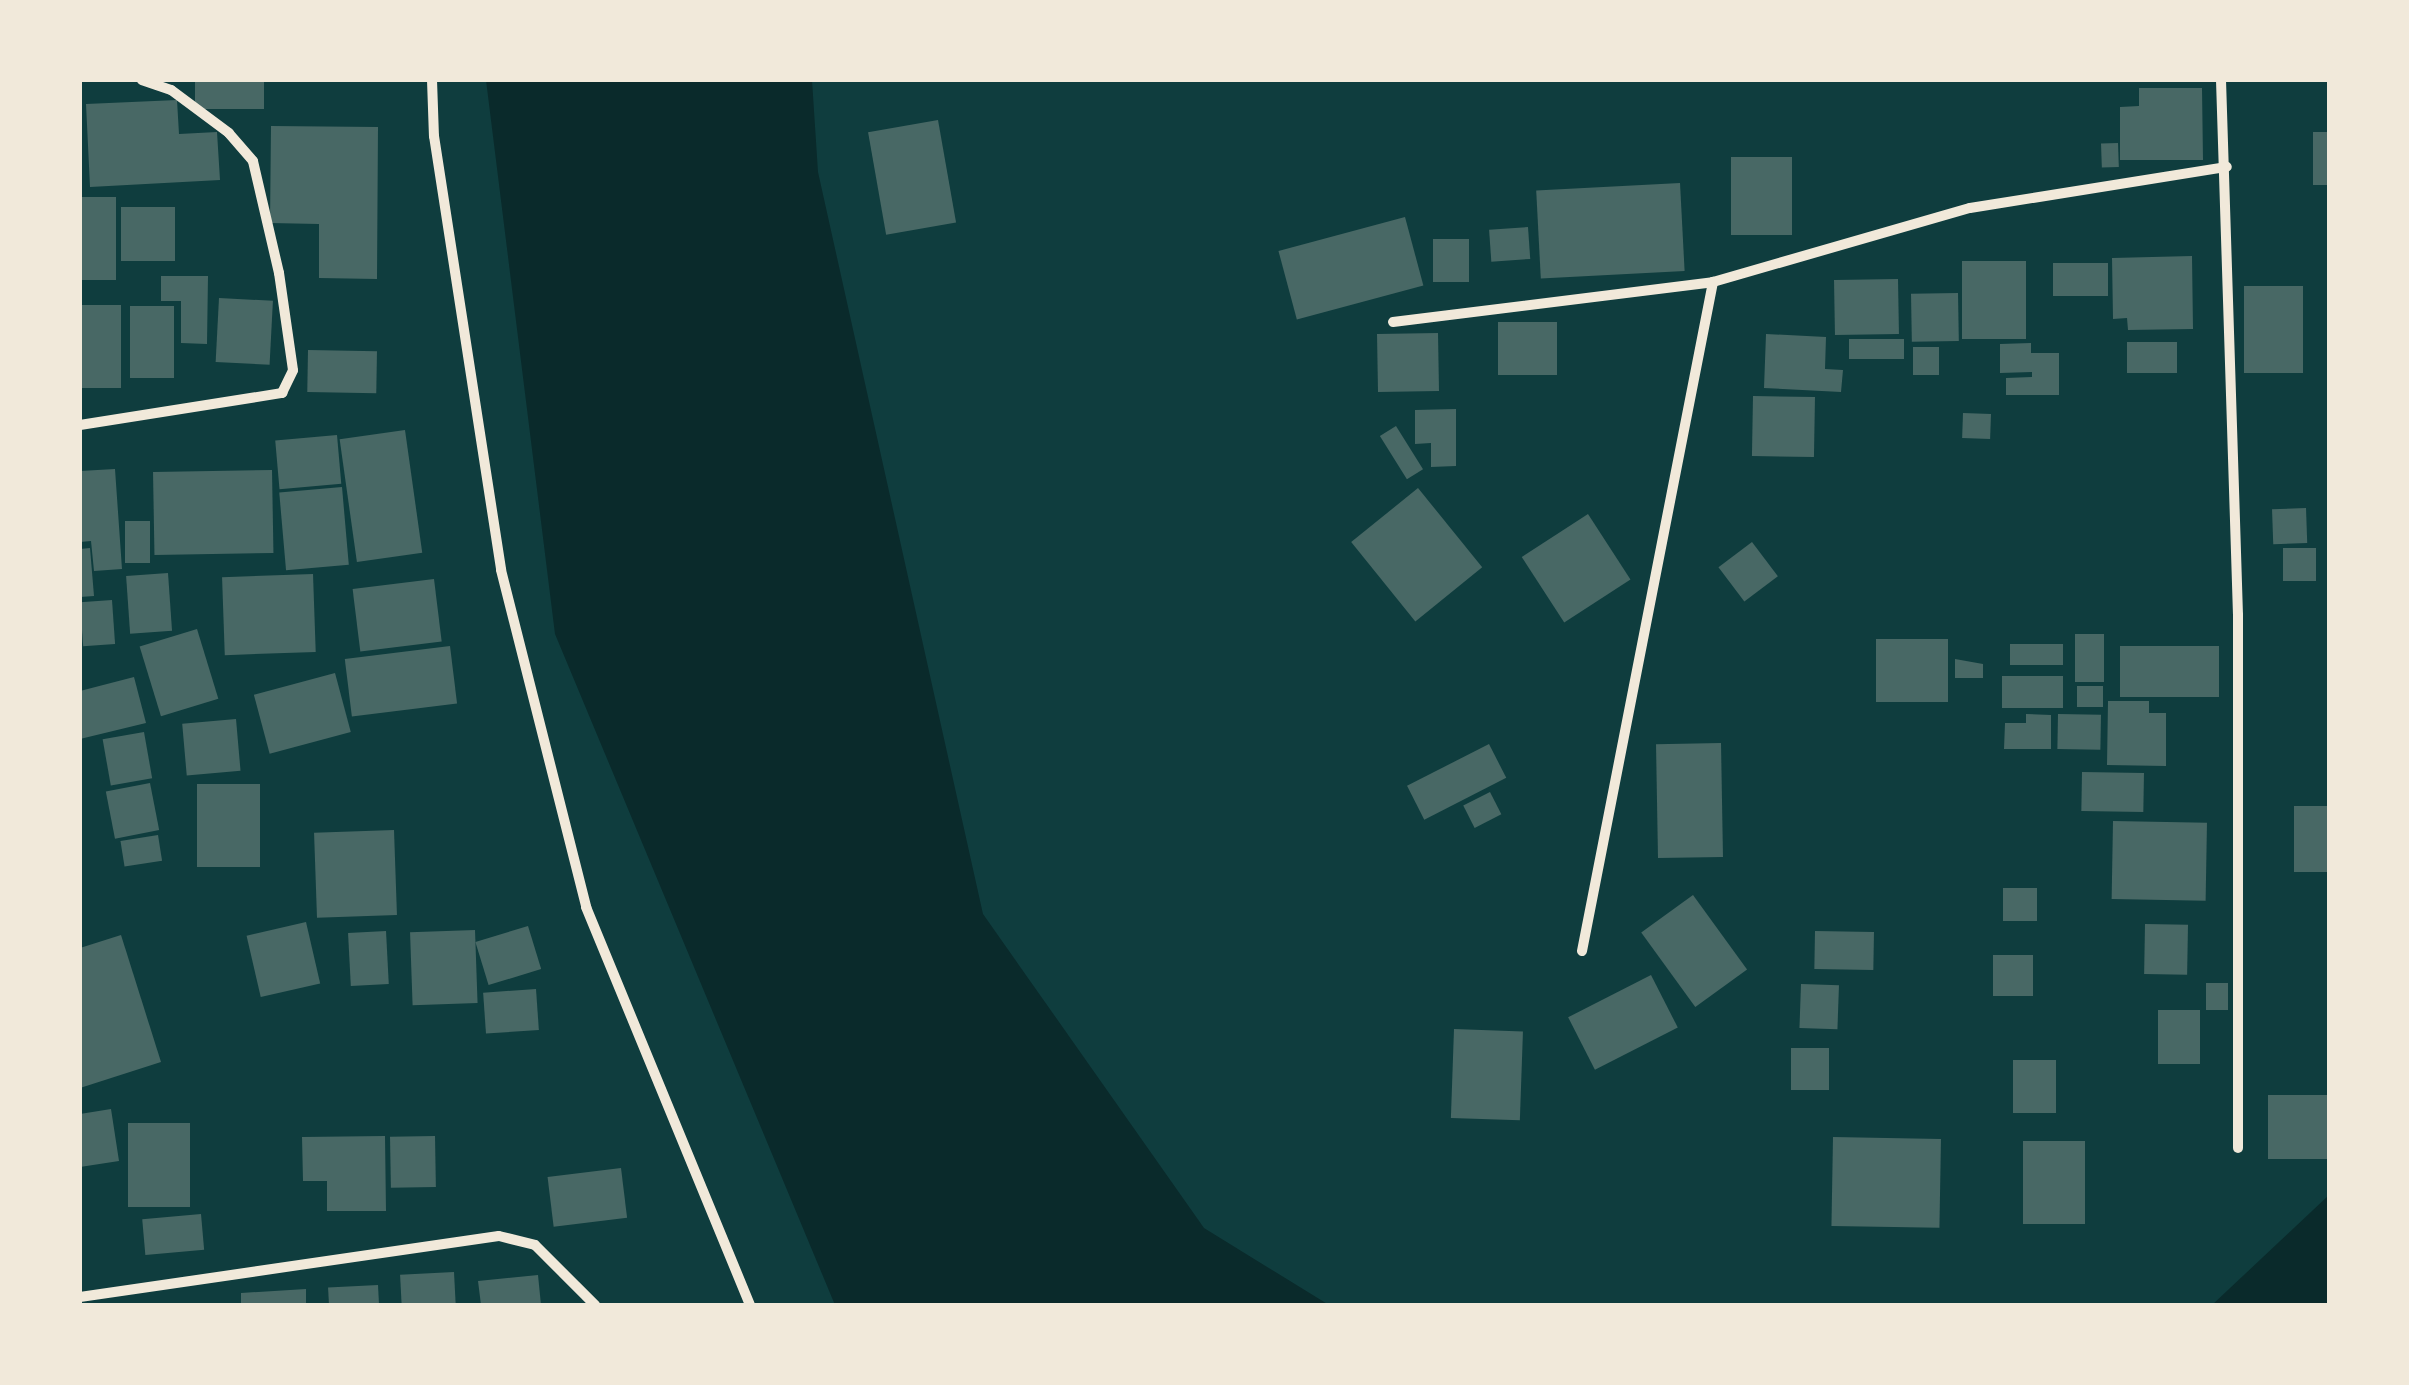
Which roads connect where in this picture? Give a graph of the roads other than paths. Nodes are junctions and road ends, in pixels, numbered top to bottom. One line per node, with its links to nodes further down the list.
1 (142, 80): 7 (street)
2 (432, 80): 12 (street)
3 (2221, 80): 4 (street)
4 (2227, 167): 5 (street); 9 (street)
5 (1713, 282): 6 (street); 8 (street)
6 (1393, 322)
7 (80, 425)
8 (1582, 951)
9 (2238, 1148)
10 (80, 1298): 11 (street)
11 (595, 1305)
12 (750, 1305)

